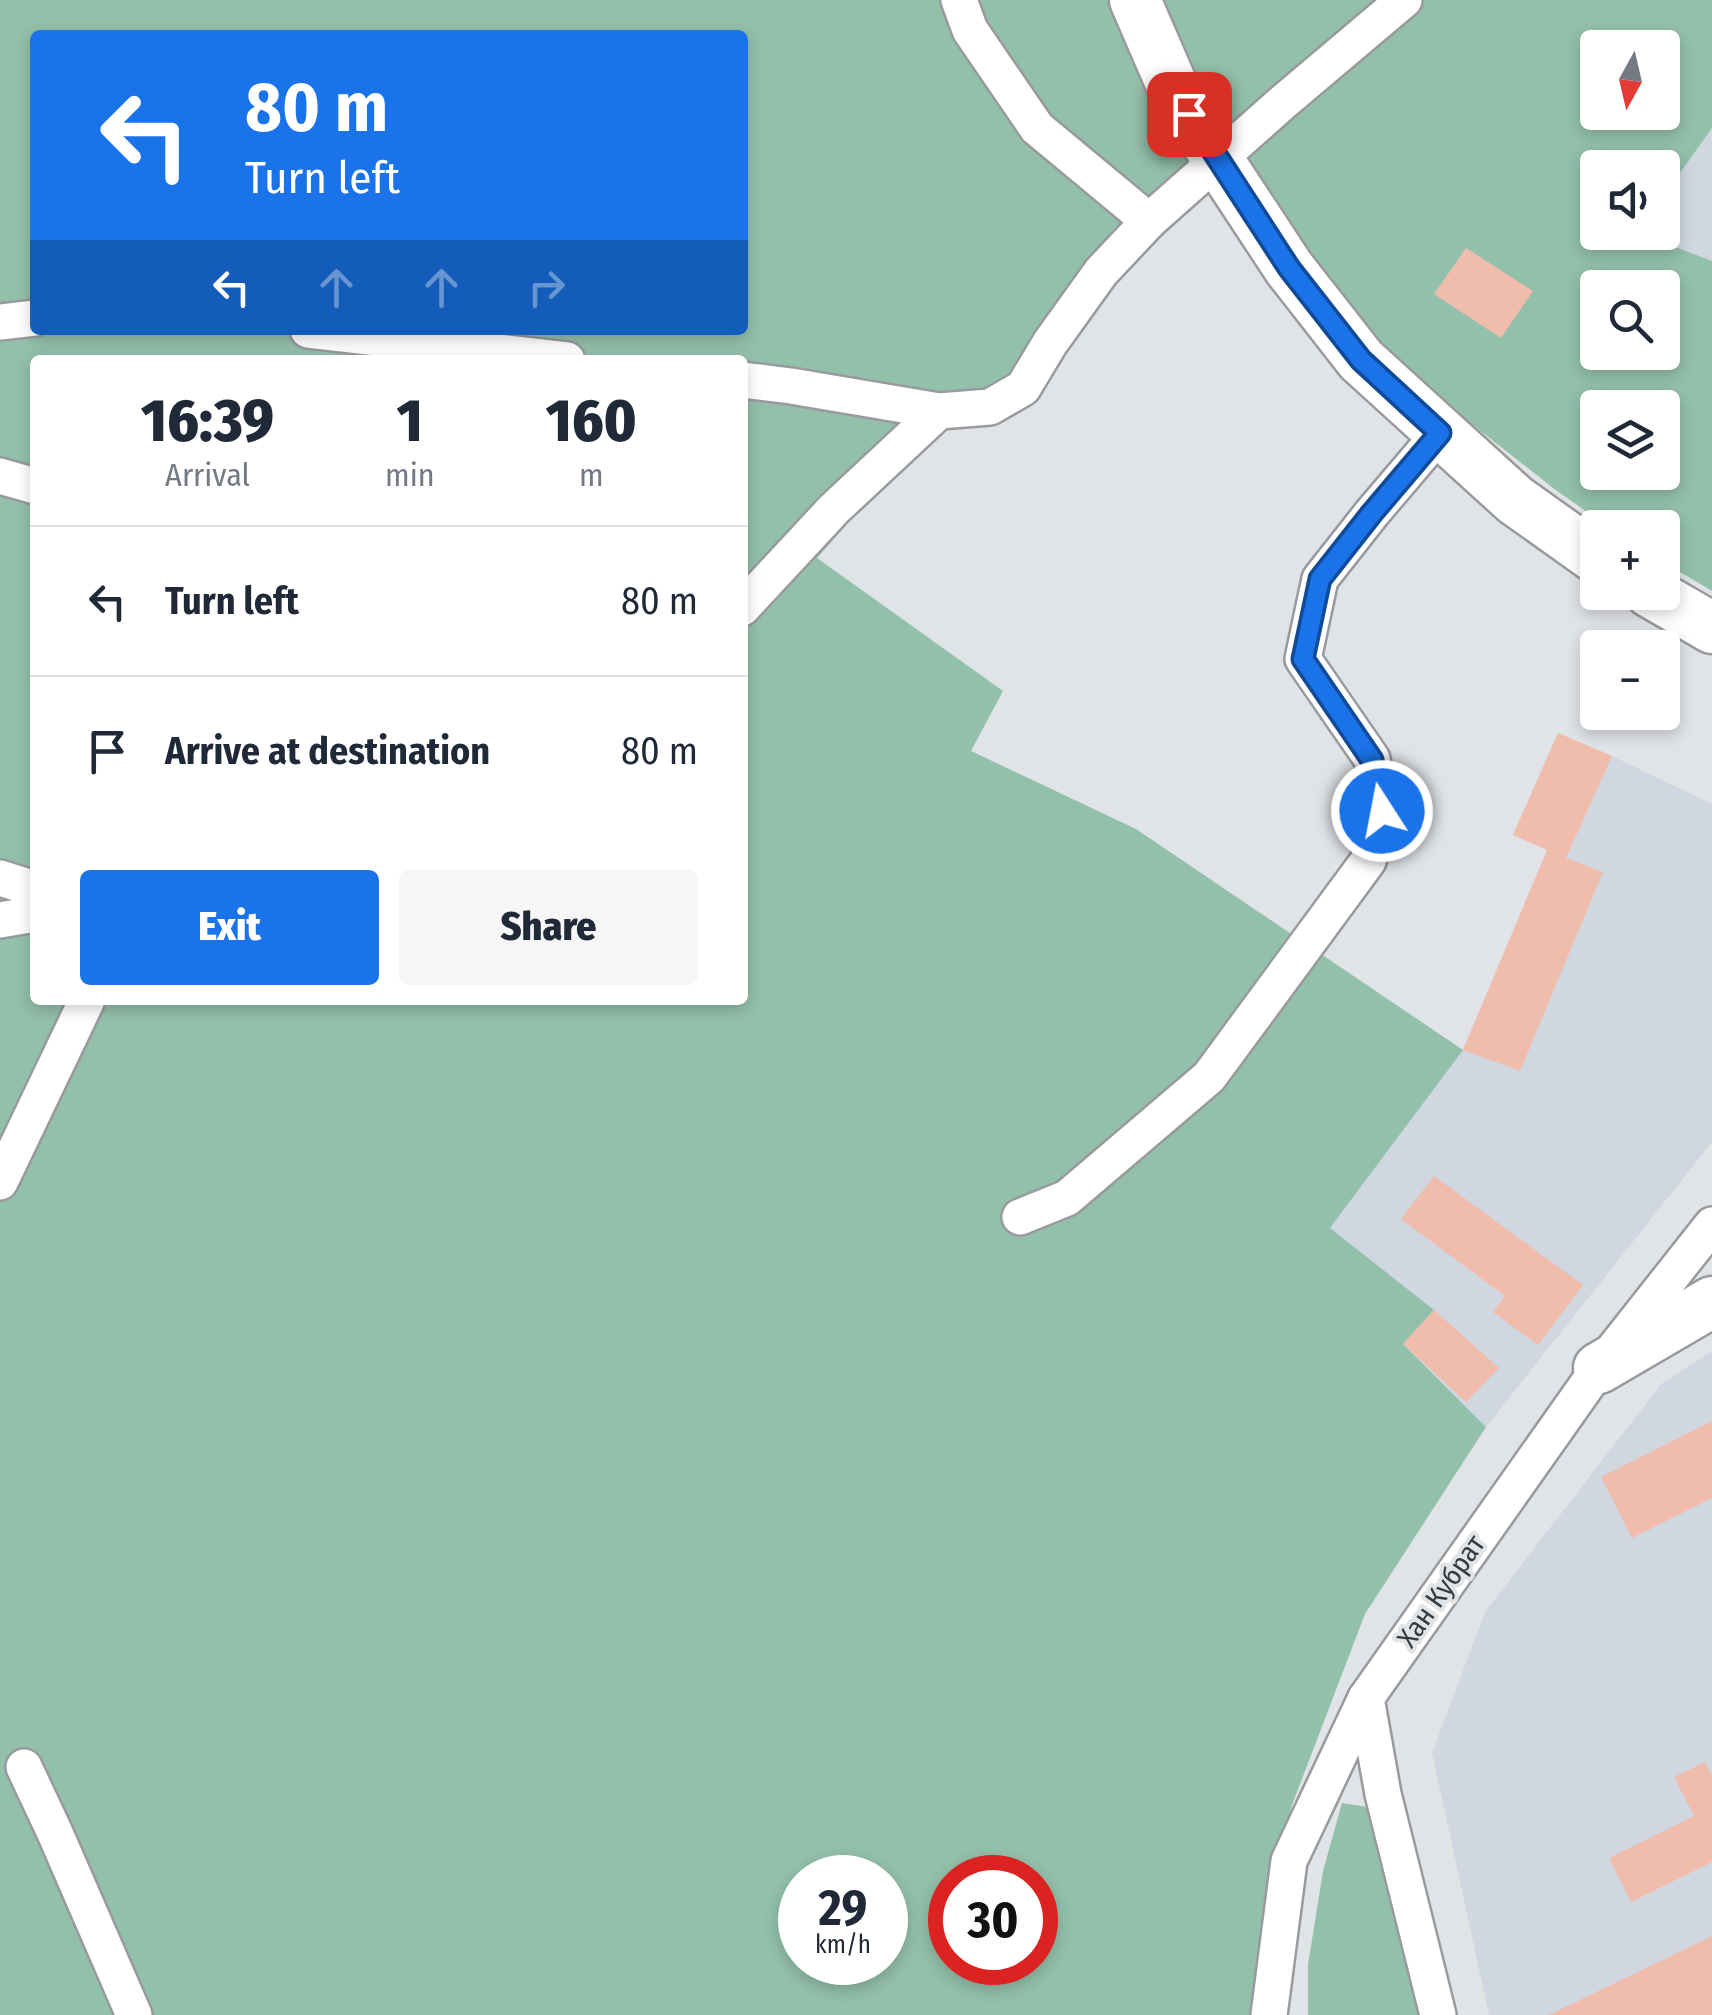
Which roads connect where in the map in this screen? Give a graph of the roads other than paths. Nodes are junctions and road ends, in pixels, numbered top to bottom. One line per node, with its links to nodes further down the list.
1 (959, 0): 5 (street)
2 (1134, 0): 4 (street)
3 (1404, 0): 4 (street)
4 (1218, 160): 5 (street); 12 (street)
5 (1149, 222): 11 (street)
6 (30, 319): 7 (street)
7 (0, 322)
8 (351, 335): 9 (street)
9 (524, 355)
10 (748, 381): 11 (street)
11 (939, 411): 16 (street)
12 (1440, 433): 15 (street); 25 (street)
13 (0, 476): 14 (street)
14 (30, 485)
15 (1580, 546)
16 (748, 602)
17 (1680, 609): 18 (street)
18 (1712, 628)
19 (0, 878): 20 (street)
20 (30, 887)
21 (30, 915): 22 (street)
22 (0, 920)
23 (85, 1005): 24 (street)
24 (0, 1182)
25 (1020, 1217)
26 (1712, 1225): 28 (street, Хан Кубрат)
27 (1712, 1302): 28 (street)
28 (1599, 1368): 29 (street, Хан Кубрат)
29 (1366, 1698): 32 (street, Хан Кубрат); 33 (street)
30 (24, 1767): 31 (street)
31 (134, 2015)
32 (1269, 2015)
33 (1438, 2015)

